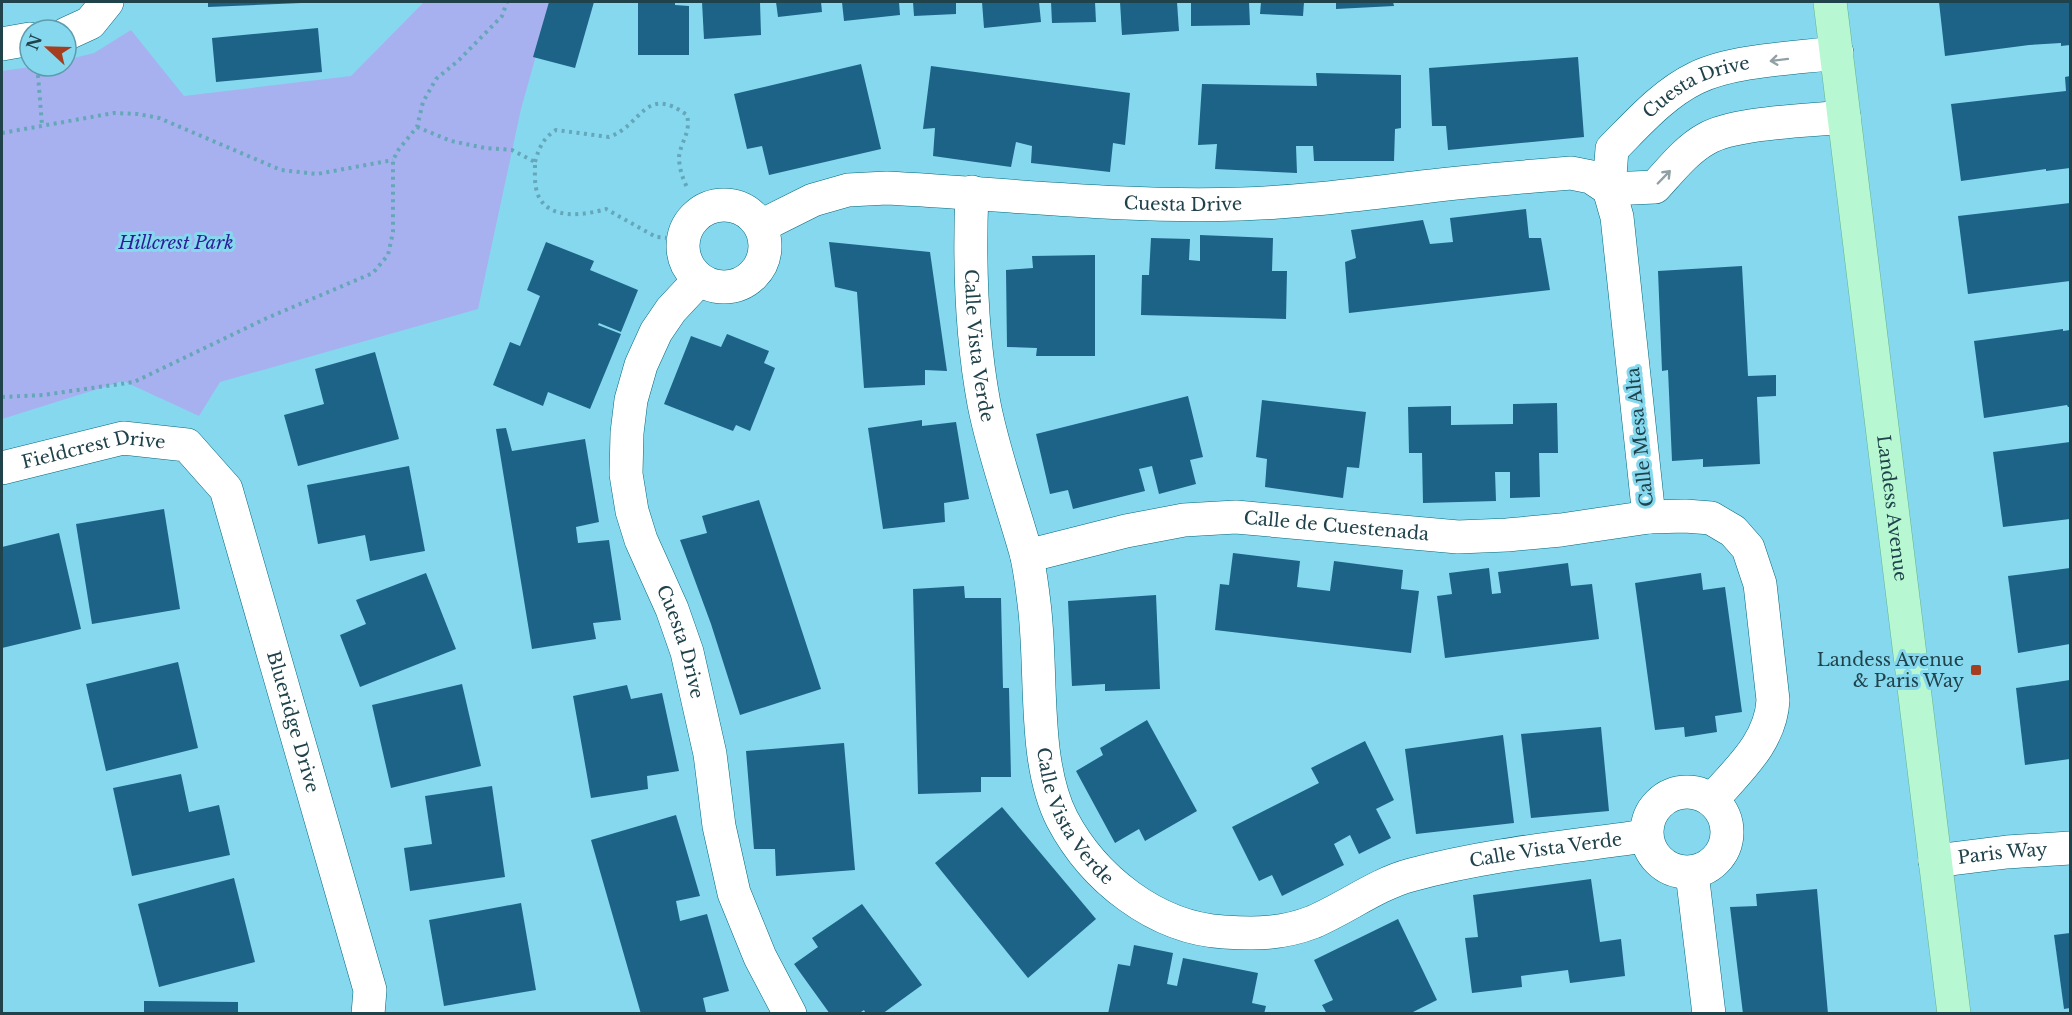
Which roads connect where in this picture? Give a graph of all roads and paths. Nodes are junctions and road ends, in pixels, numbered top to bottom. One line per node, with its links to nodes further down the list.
1 (507, 2): 11 (path)
2 (1830, 2): 7 (main road, Landess Avenue)
3 (106, 4): 4 (street)
4 (78, 28)
5 (18, 41): 6 (street)
6 (2, 44)
7 (1837, 53): 9 (main road, Landess Avenue); 16 (street, Cuesta Drive, one-way to 16)
8 (38, 78): 10 (path)
9 (1844, 117): 16 (street, Cuesta Drive, one-way to 9); 29 (main road, Landess Avenue)
10 (42, 125): 12 (path); 13 (path)
11 (417, 127): 13 (path); 14 (path)
12 (2, 133)
13 (393, 160): 21 (path)
14 (535, 162): 15 (path); 19 (path)
15 (688, 189)
16 (1609, 189): 17 (street, Cuesta Drive); 24 (street, Calle Mesa Alta)
17 (972, 192): 18 (street, Cuesta Drive); 25 (street, Calle Vista Verde)
18 (761, 226): 19 (street); 20 (street)
19 (682, 239): 20 (street)
20 (699, 280): 32 (street, Cuesta Drive)
21 (2, 397)
22 (187, 445): 23 (street, Fieldcrest Drive); 31 (street, Blueridge Drive)
23 (2, 468)
24 (1649, 517): 25 (street, Calle de Cuestenada); 26 (street, Calle Mesa Alta)
25 (1027, 556): 27 (street, Calle Vista Verde)
26 (1712, 800): 27 (street); 30 (street)
27 (1646, 836): 30 (street)
28 (2070, 848): 29 (street, Paris Way)
29 (1935, 861): 34 (main road, Landess Avenue)
30 (1692, 873): 33 (street)
31 (368, 1014)
32 (790, 1014)
33 (1709, 1014)
34 (1954, 1014)

